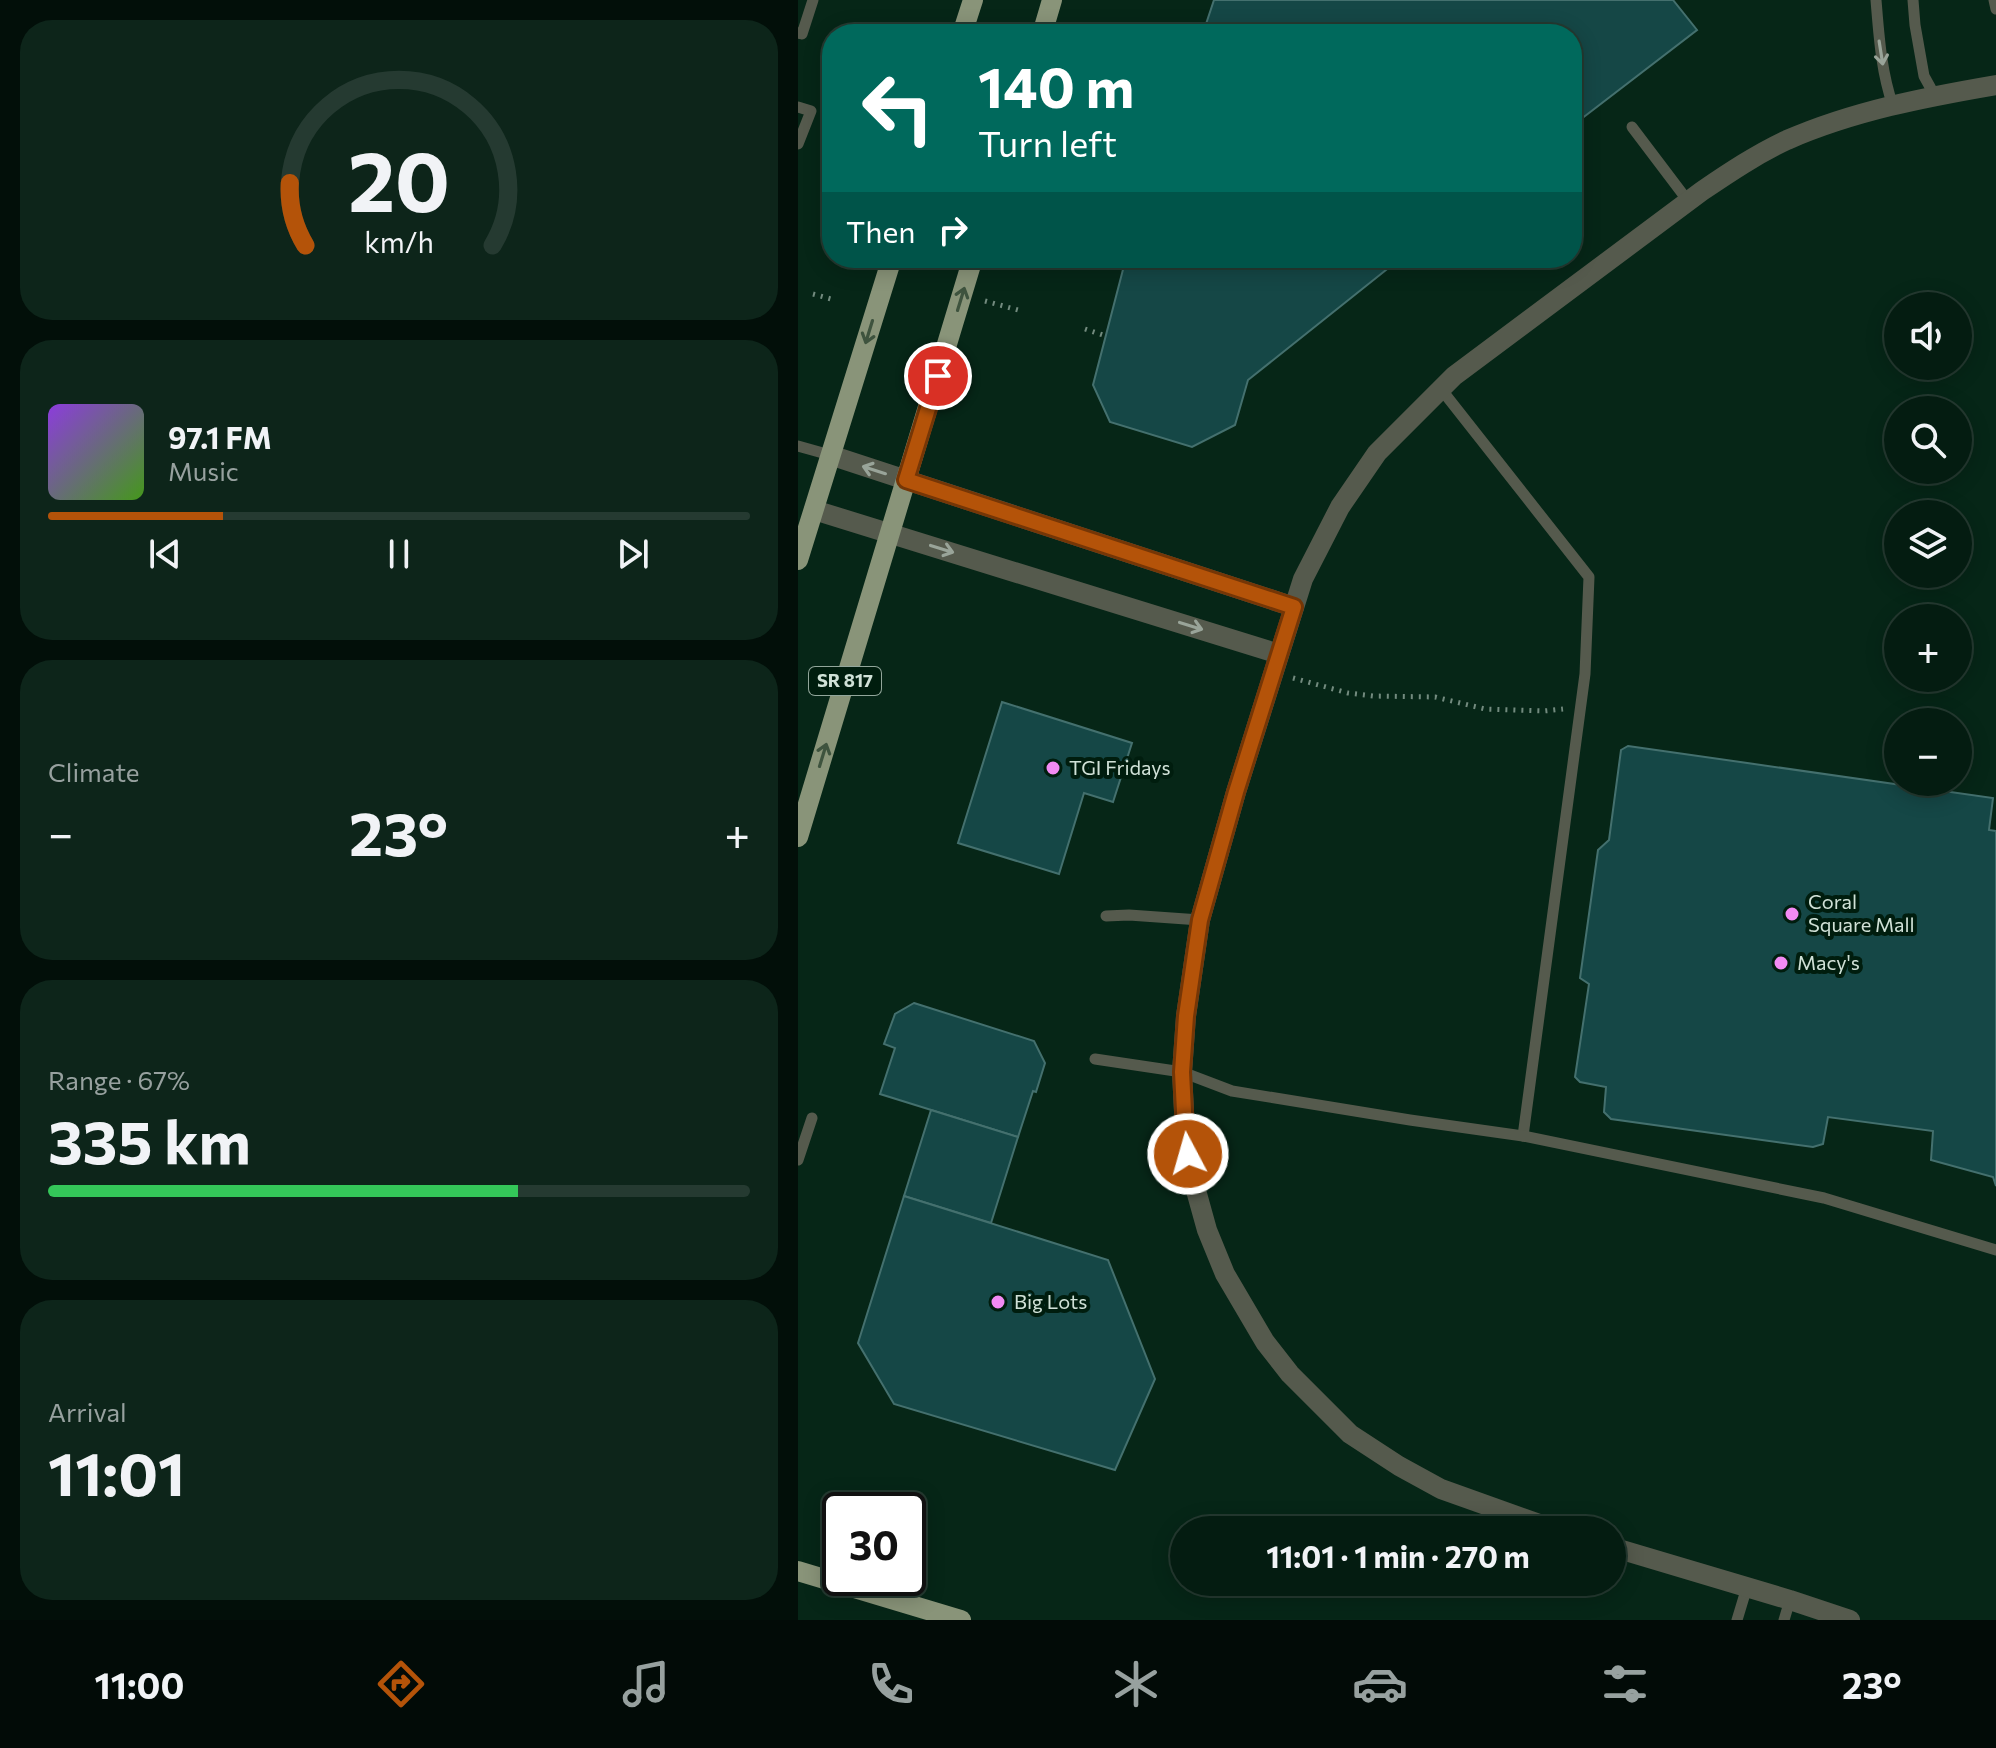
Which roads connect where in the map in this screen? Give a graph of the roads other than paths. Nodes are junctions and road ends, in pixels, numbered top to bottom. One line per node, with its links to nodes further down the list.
1 (813, 0): 10 (lane)
2 (973, 0): 8 (main road)
3 (1052, 0): 9 (main road)
4 (1876, 0): 13 (lane, one-way to 13)
5 (1913, 0): 12 (lane)
6 (1994, 0): 7 (lane)
7 (1996, 9)
8 (965, 24)
9 (1045, 24)
10 (798, 33)
11 (1996, 85): 12 (street)
12 (1935, 96): 13 (street)
13 (1893, 106): 17 (street)
14 (798, 107): 16 (lane)
15 (1632, 127): 17 (lane)
16 (798, 144)
17 (1688, 201): 20 (street)
18 (889, 268): 22 (main road, one-way to 22)
19 (970, 268): 23 (main road, SR 817, one-way to 19)
20 (1441, 389): 27 (street); 35 (lane)
21 (798, 446): 22 (lane)
22 (830, 455): 23 (street, one-way to 22); 24 (main road)
23 (906, 480): 25 (main road, SR 817); 27 (street)
24 (810, 508): 25 (street); 26 (main road)
25 (889, 533): 28 (street, one-way to 28); 29 (main road, SR 817, one-way to 25)
26 (798, 560)
27 (1294, 607): 28 (street)
28 (1279, 654): 31 (street)
29 (798, 837)
30 (1106, 916): 31 (lane)
31 (1200, 920): 33 (street)
32 (1095, 1059): 33 (lane)
33 (1182, 1072): 35 (lane); 38 (street)
34 (812, 1118): 36 (lane)
35 (1523, 1136): 37 (lane)
36 (798, 1160)
37 (1996, 1250)
38 (1517, 1516)
39 (1626, 1551): 41 (street)
40 (798, 1571): 43 (main road)
41 (1747, 1587): 42 (street); 44 (lane)
42 (1790, 1600): 45 (lane); 46 (street)
43 (961, 1620)
44 (1737, 1620)
45 (1784, 1620)
46 (1850, 1620)

